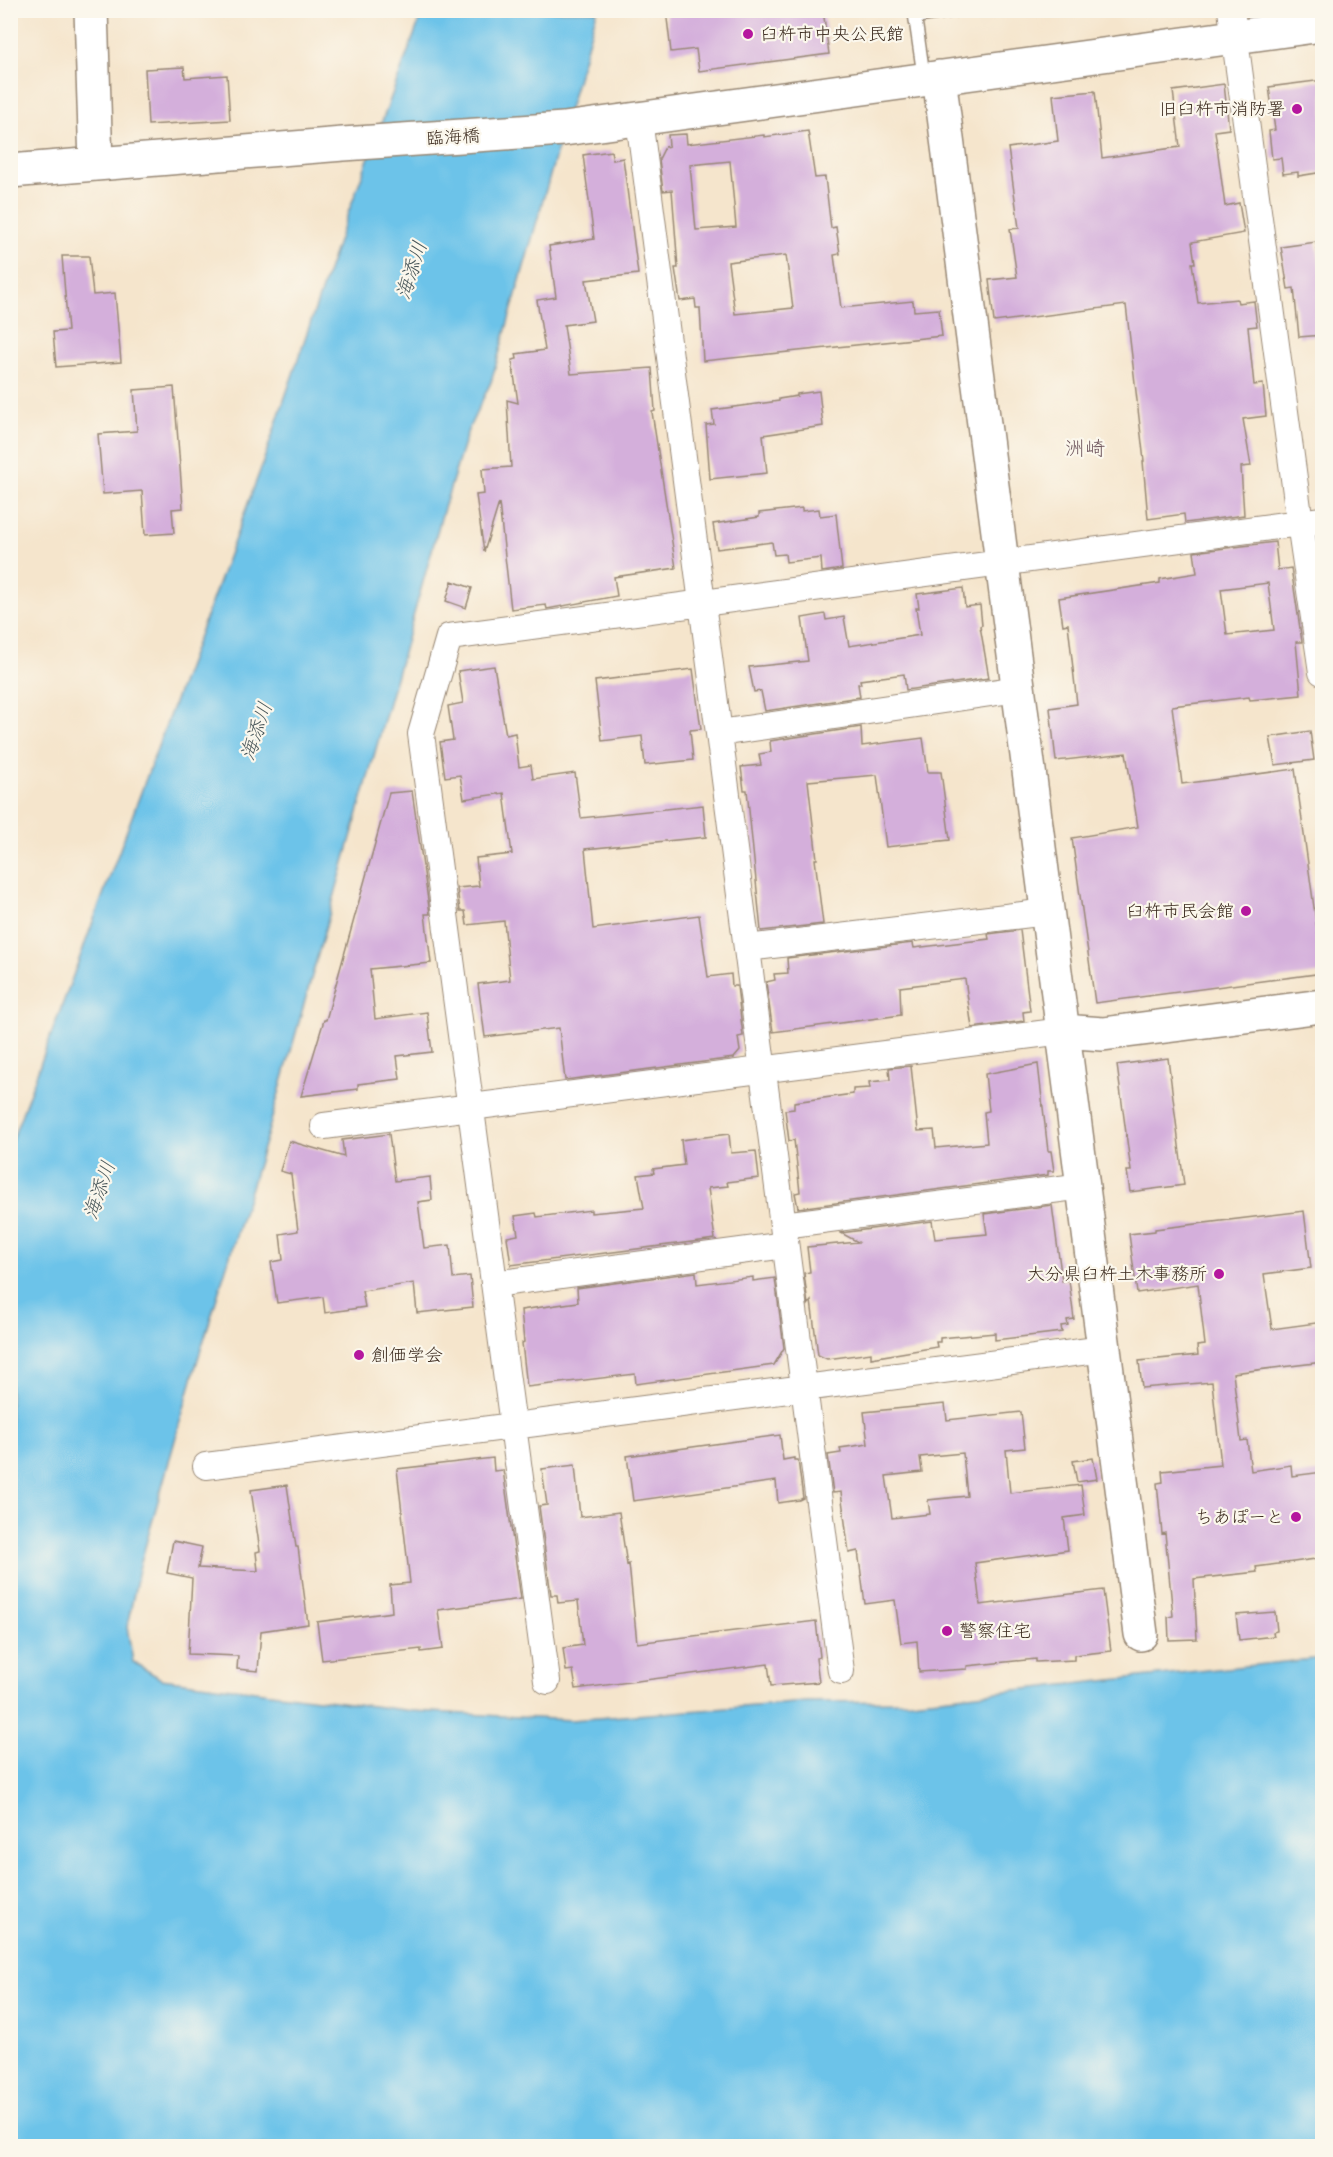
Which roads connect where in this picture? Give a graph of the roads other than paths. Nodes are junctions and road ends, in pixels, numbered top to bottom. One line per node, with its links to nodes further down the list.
1 (91, 10): 7 (street)
2 (959, 10): 5 (lane)
3 (1233, 24): 4 (street, 臨海橋); 5 (street, 臨海橋); 9 (street)
4 (1323, 24)
5 (932, 78): 6 (street, 臨海橋); 10 (street)
6 (639, 119): 7 (street, 臨海橋); 11 (street)
7 (96, 164): 8 (street, 臨海橋)
8 (10, 171)
9 (1311, 522): 10 (street); 12 (street)
10 (1002, 563): 11 (street); 13 (street)
11 (702, 603): 14 (street); 20 (street)
12 (1323, 672)
13 (1018, 689): 14 (street); 15 (street)
14 (719, 733): 16 (street)
15 (1047, 912): 16 (street); 18 (street)
16 (747, 948): 19 (street)
17 (1323, 1006): 18 (street)
18 (1063, 1031): 19 (street); 22 (street)
19 (763, 1070): 20 (street); 23 (street)
20 (471, 1107): 21 (street); 24 (street)
21 (324, 1126)
22 (1083, 1186): 23 (street); 25 (street)
23 (784, 1235): 24 (street); 26 (street)
24 (494, 1284): 27 (street)
25 (1104, 1348): 26 (street); 29 (street)
26 (804, 1388): 27 (street); 30 (street)
27 (513, 1425): 28 (street); 31 (street)
28 (206, 1466)
29 (1141, 1634)
30 (841, 1671)
31 (547, 1681)

